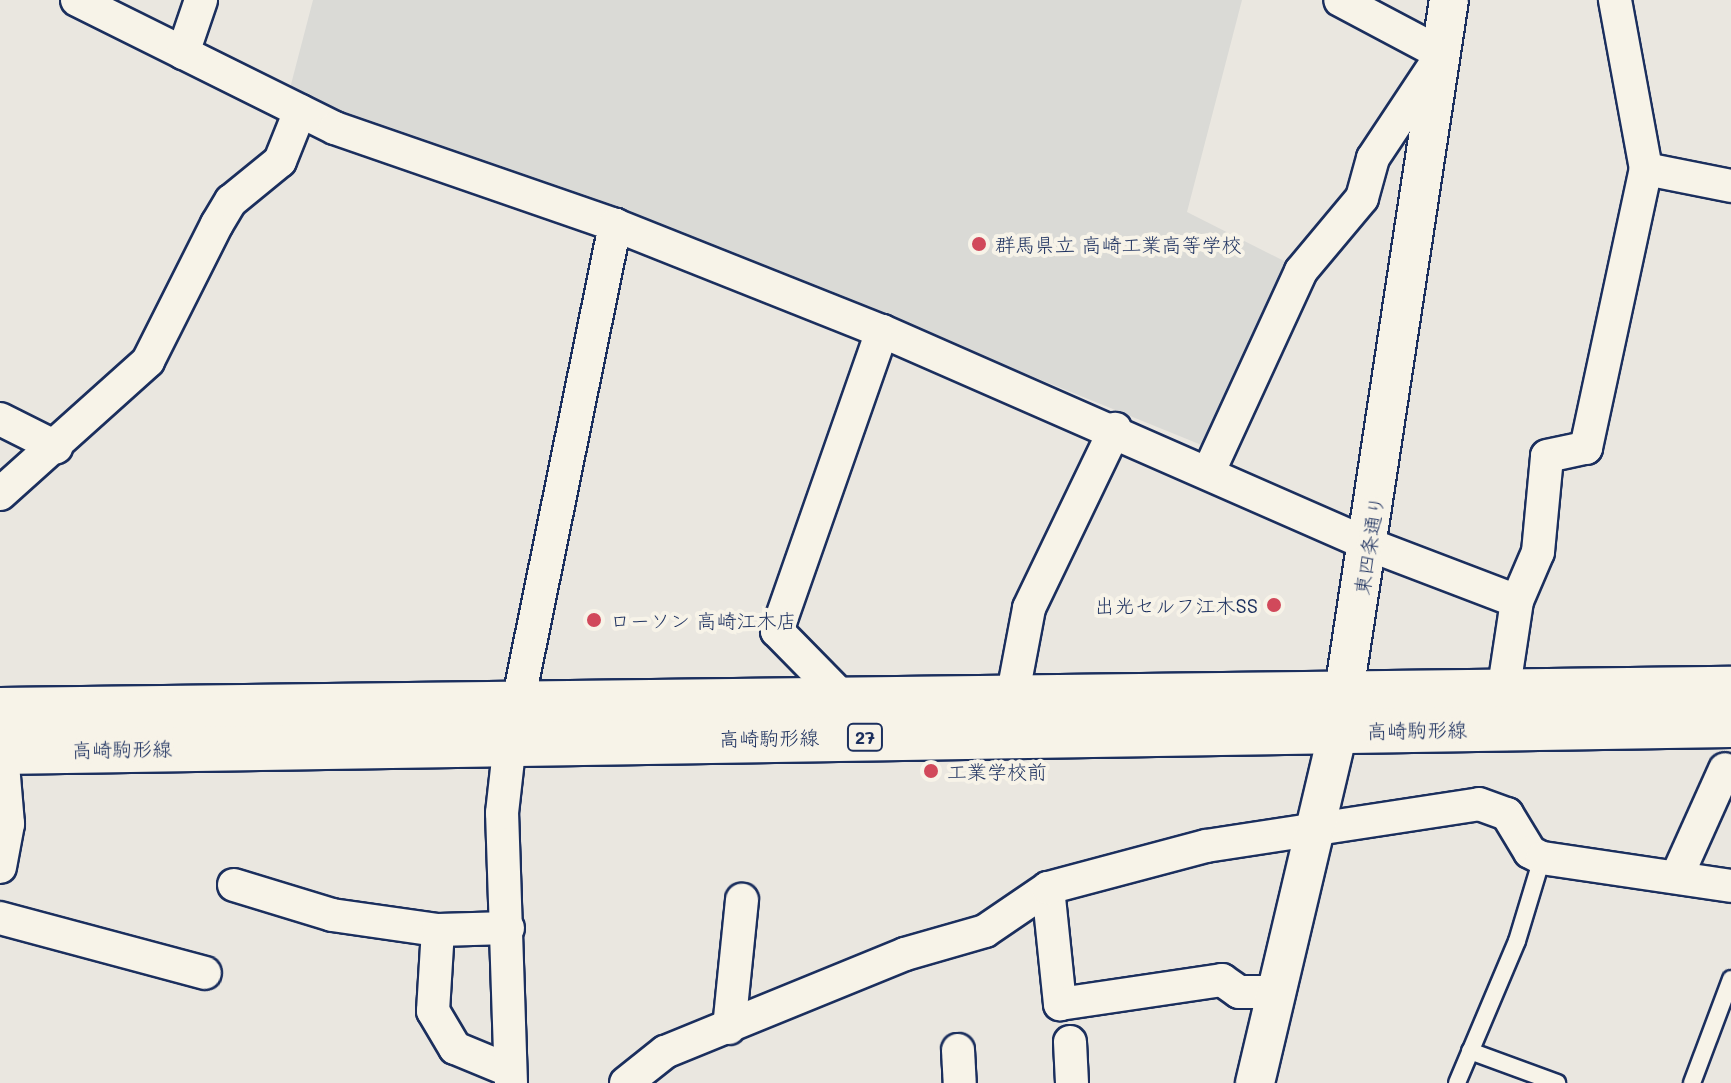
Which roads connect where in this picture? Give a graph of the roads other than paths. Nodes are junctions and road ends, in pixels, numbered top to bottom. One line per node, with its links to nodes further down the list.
1 (77, 0): 6 (street)
2 (201, 0): 6 (street)
3 (1340, 0): 7 (street)
4 (1449, 0): 7 (street, 東四条通り)
5 (1615, 0): 9 (street)
6 (183, 53): 8 (street)
7 (1442, 54): 16 (street); 18 (street, 東四条通り)
8 (300, 111): 11 (street); 15 (street)
9 (1646, 169): 10 (street); 19 (street)
10 (1731, 186)
11 (615, 225): 12 (street); 25 (street)
12 (882, 331): 14 (street); 24 (street)
13 (0, 419): 15 (street)
14 (1115, 429): 16 (street); 23 (street)
15 (56, 447): 17 (street)
16 (1210, 469): 18 (street)
17 (0, 494)
18 (1370, 545): 19 (street); 21 (street, 東四条通り)
19 (1517, 601): 20 (street)
20 (1504, 687): 21 (main road, 高崎駒形線 / 27); 22 (main road, 高崎駒形線 / 27)
21 (1345, 689): 23 (main road, 高崎駒形線 / 27); 27 (street, 東四条通り)
22 (1731, 689)
23 (1013, 693): 24 (main road, 高崎駒形線 / 27)
24 (840, 695): 25 (main road, 高崎駒形線 / 27)
25 (518, 699): 28 (main road, 高崎駒形線 / 27); 29 (street)
26 (1731, 725): 27 (main road, 高崎駒形線 / 27)
27 (1338, 731): 29 (main road, 高崎駒形線 / 27); 31 (street, 東四条通り)
28 (1, 738): 29 (main road, 高崎駒形線 / 27); 33 (street)
29 (510, 742): 40 (street)
30 (1725, 769): 34 (street)
31 (1316, 833): 32 (street); 37 (street); 44 (street, 東四条通り)
32 (1542, 858): 34 (street); 48 (lane)
33 (0, 867)
34 (1677, 876): 36 (street)
35 (234, 885): 41 (street)
36 (1731, 886)
37 (1048, 888): 44 (street); 45 (street)
38 (742, 900): 45 (street)
39 (0, 918): 42 (street)
40 (508, 928): 41 (street); 49 (street)
41 (438, 930): 49 (street)
42 (205, 973)
43 (1730, 990): 56 (lane)
44 (1278, 992): 53 (street, 東四条通り)
45 (729, 1028): 50 (street)
46 (1070, 1042): 52 (street)
47 (958, 1050): 51 (street)
48 (1470, 1051): 54 (lane); 55 (lane)
49 (509, 1076)
50 (626, 1083)
51 (960, 1083)
52 (1072, 1083)
53 (1255, 1083)
54 (1457, 1083)
55 (1557, 1083)
56 (1692, 1083)

